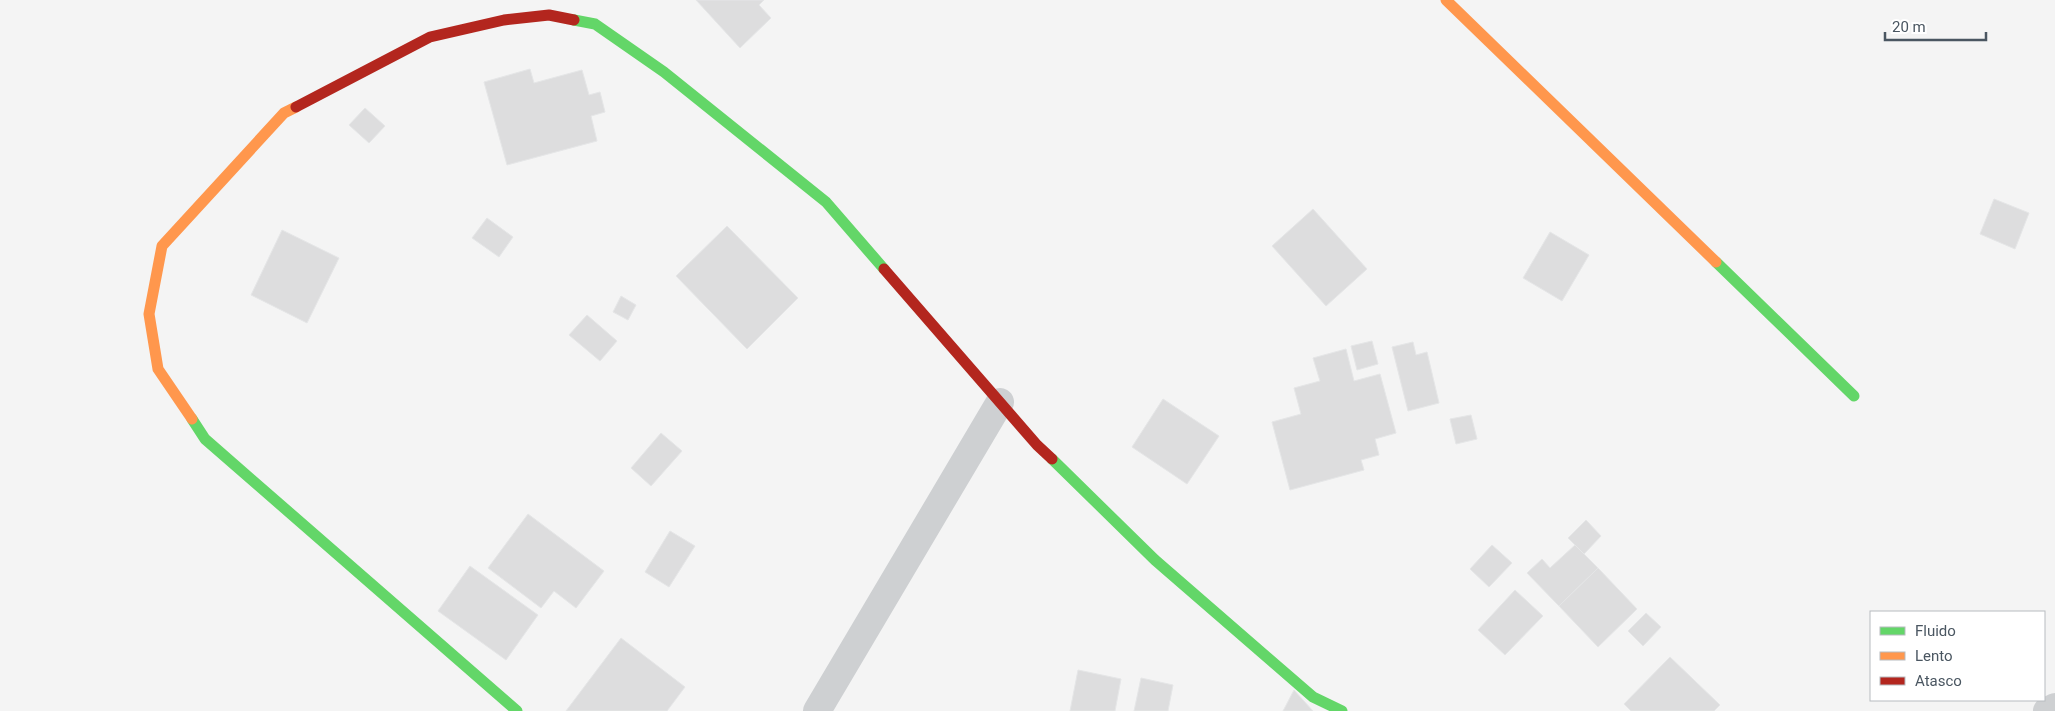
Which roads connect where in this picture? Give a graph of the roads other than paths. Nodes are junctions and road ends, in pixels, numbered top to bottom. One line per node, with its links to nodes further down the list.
1 (1446, 0): 2 (street)
2 (1854, 396)
3 (1000, 402): 5 (street); 6 (street); 7 (street)
4 (2055, 707): 8 (street)
5 (517, 711)
6 (817, 711)
7 (1342, 711)
8 (2047, 711)

